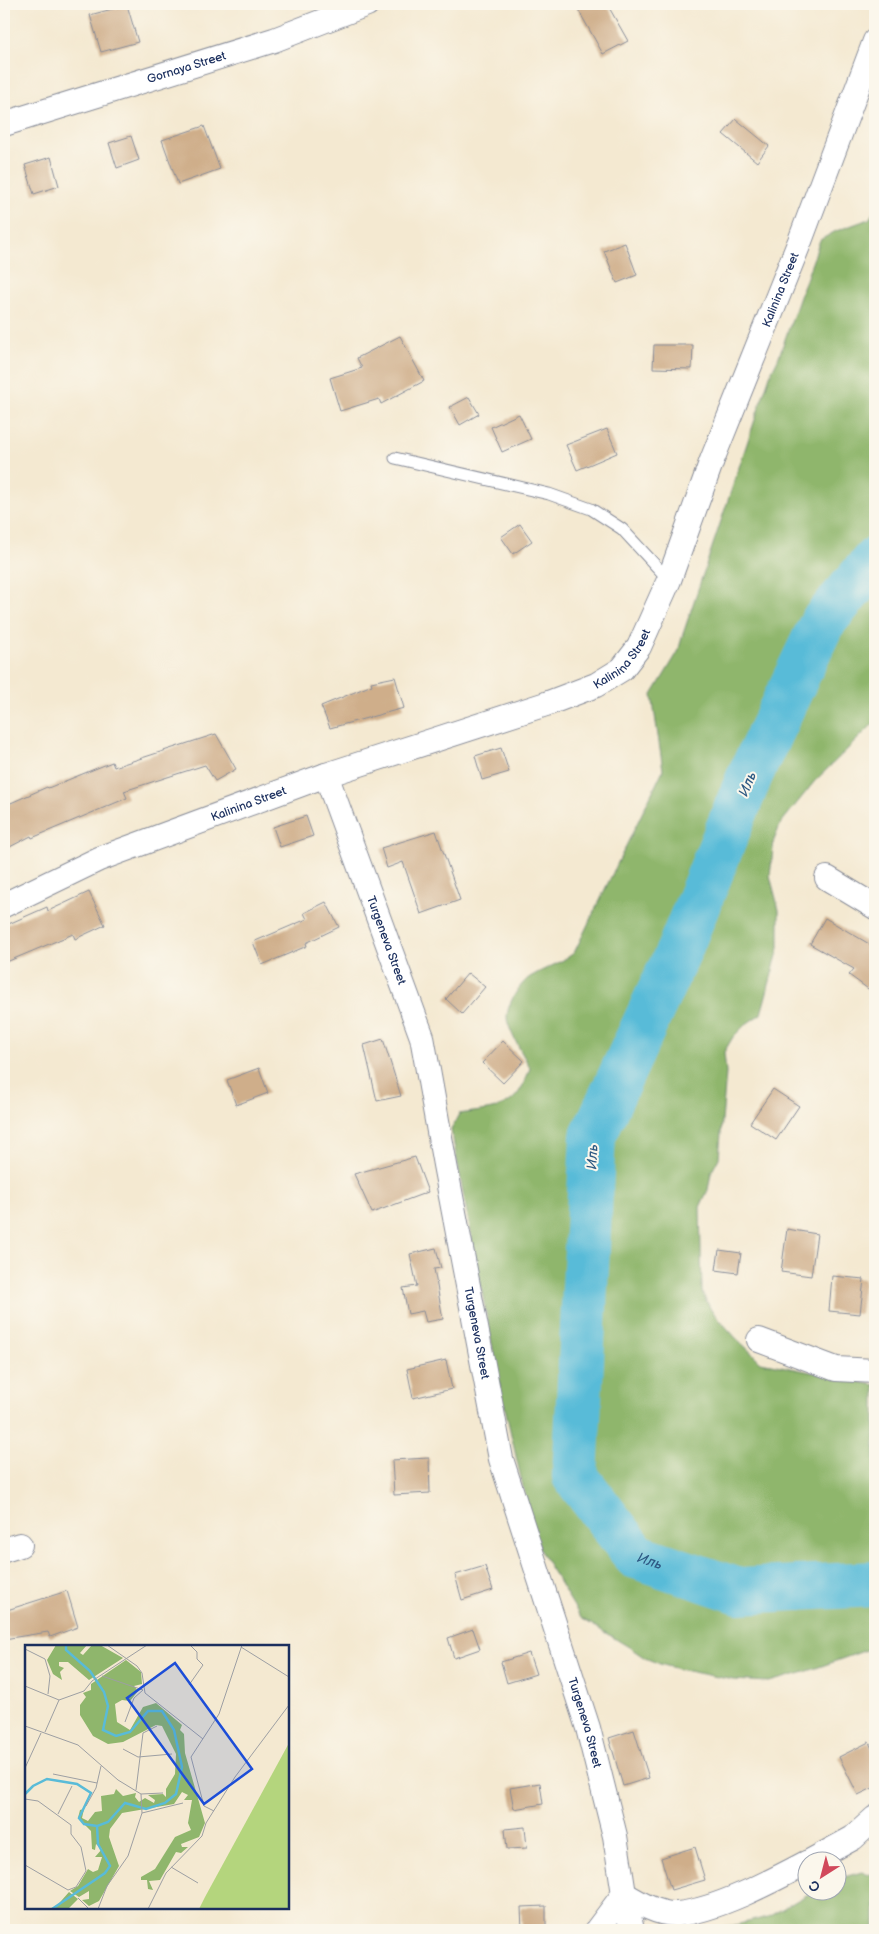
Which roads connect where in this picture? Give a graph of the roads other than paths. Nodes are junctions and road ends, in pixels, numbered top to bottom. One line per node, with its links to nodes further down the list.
1 (367, 4): 3 (street, Gornaya Street)
2 (875, 41): 5 (street, Kalinina Street)
3 (4, 124)
4 (395, 458): 5 (lane)
5 (669, 580): 6 (street, Kalinina Street)
6 (326, 775): 8 (street, Kalinina Street); 15 (street, Turgeneva Street)
7 (827, 878): 9 (street)
8 (4, 905)
9 (875, 908)
10 (759, 1340): 11 (street)
11 (875, 1371)
12 (875, 1818): 13 (street)
13 (827, 1852)
14 (796, 1868): 15 (street)
15 (624, 1894): 16 (street); 17 (street, Turgeneva Street)
16 (598, 1930)
17 (632, 1930)

